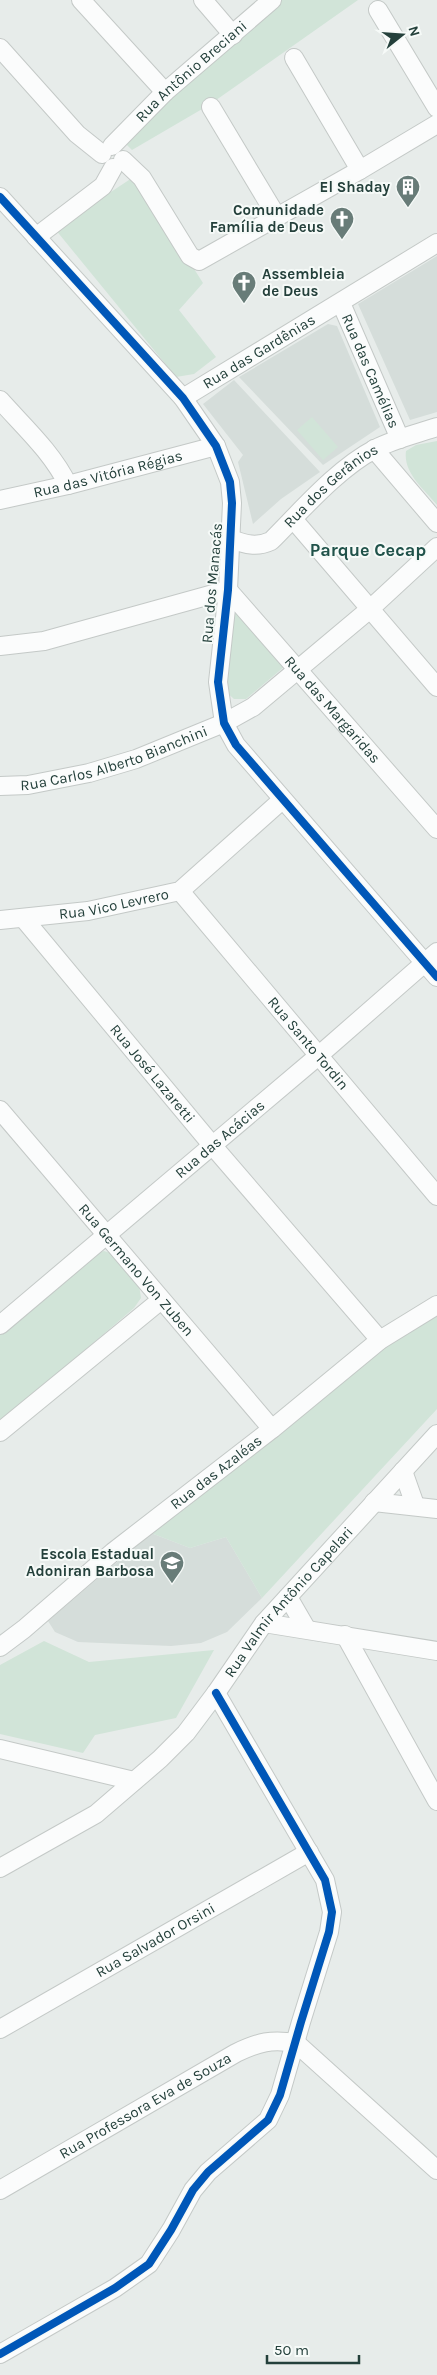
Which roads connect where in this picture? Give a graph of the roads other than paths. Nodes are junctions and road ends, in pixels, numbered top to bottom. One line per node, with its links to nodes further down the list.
1 (81, 0): 8 (street)
2 (202, 0): 5 (street)
3 (272, 0): 5 (street, Rua Antônio Breciani)
4 (378, 10): 10 (street)
5 (233, 35): 8 (street, Rua Antônio Breciani)
6 (0, 48): 12 (street)
7 (294, 58): 14 (street)
8 (164, 92): 12 (street, Rua Antônio Breciani)
9 (211, 107): 16 (street)
10 (437, 108)
11 (437, 124): 14 (street)
12 (107, 150): 13 (street)
13 (118, 164): 16 (street); 17 (street)
14 (360, 170): 16 (street)
15 (0, 197): 17 (street, Rua dos Manacás)
16 (277, 218)
17 (36, 237): 20 (street, Rua dos Manacás)
18 (437, 243): 19 (street, Rua das Gardênias)
19 (341, 303): 20 (street, Rua das Gardênias); 23 (street, Rua das Camélias)
20 (183, 398): 24 (street, Rua dos Manacás)
21 (0, 400): 26 (street)
22 (437, 427): 23 (street, Rua dos Gerânios)
23 (400, 438): 25 (street, Rua dos Gerânios)
24 (216, 446): 26 (street, Rua das Vitória Régias); 30 (street, Rua dos Manacás)
25 (374, 449): 28 (street, Rua dos Gerânios); 29 (street)
26 (68, 485): 27 (street, Rua das Vitória Régias)
27 (0, 500)
28 (293, 519): 30 (street, Rua dos Gerânios); 33 (street)
29 (437, 523)
30 (230, 539): 32 (street, Rua dos Manacás)
31 (437, 547): 33 (street, Rua Carlos Alberto Bianchini)
32 (228, 590): 34 (street); 35 (street, Rua das Margaridas); 37 (street, Rua dos Manacás)
33 (370, 608): 35 (street, Rua Carlos Alberto Bianchini); 36 (street)
34 (0, 646)
35 (299, 669): 37 (street, Rua Carlos Alberto Bianchini); 40 (street, Rua das Margaridas)
36 (437, 688)
37 (224, 723): 38 (street, Rua Carlos Alberto Bianchini); 39 (street, Rua dos Manacás)
38 (0, 786)
39 (282, 800): 41 (street, Rua Vico Levrero); 44 (street, Rua dos Manacás)
40 (437, 829)
41 (180, 891): 42 (street, Rua Vico Levrero); 46 (street, Rua Santo Tordin)
42 (24, 919): 43 (street, Rua Vico Levrero); 48 (street, Rua José Lazaretti)
43 (0, 920)
44 (431, 957): 45 (street, Rua dos Manacás); 46 (street, Rua das Acácias)
45 (437, 977)
46 (317, 1057): 48 (street, Rua das Acácias); 49 (street, Rua Santo Tordin)
47 (0, 1110): 50 (street, Rua Germano Von Zuben)
48 (212, 1145): 50 (street, Rua das Acácias); 54 (street, Rua José Lazaretti)
49 (437, 1196)
50 (107, 1234): 51 (street, Rua Germano Von Zuben); 53 (street, Rua das Acácias)
51 (161, 1300): 55 (street, Rua Germano Von Zuben); 56 (street)
52 (437, 1305): 54 (street, Rua das Azaléas)
53 (0, 1325)
54 (380, 1340): 55 (street, Rua das Azaléas)
55 (272, 1429): 66 (street, Rua das Azaléas)
56 (0, 1432)
57 (437, 1434): 58 (street, Rua Valmir Antônio Capelari)
58 (402, 1471): 59 (street, Rua Valmir Antônio Capelari); 60 (street)
59 (374, 1502): 60 (street); 62 (street, Rua Valmir Antônio Capelari)
60 (415, 1505): 61 (street)
61 (437, 1508)
62 (288, 1597): 63 (street, Rua Valmir Antônio Capelari); 64 (street)
63 (264, 1623): 64 (street); 68 (street, Rua Valmir Antônio Capelari)
64 (306, 1628): 65 (street)
65 (346, 1634): 67 (street); 71 (street)
66 (0, 1647)
67 (437, 1651)
68 (216, 1693): 70 (street, Rua Valmir Antônio Capelari); 72 (street)
69 (0, 1749): 70 (street)
70 (134, 1781): 73 (street, Rua Valmir Antônio Capelari)
71 (437, 1801)
72 (309, 1852): 74 (street, Rua Salvador Orsini); 75 (street)
73 (0, 1868)
74 (0, 2029)
75 (296, 2043): 76 (street); 77 (street, Rua Professora Eva de Souza); 78 (street)
76 (437, 2170)
77 (0, 2190)
78 (0, 2354)

